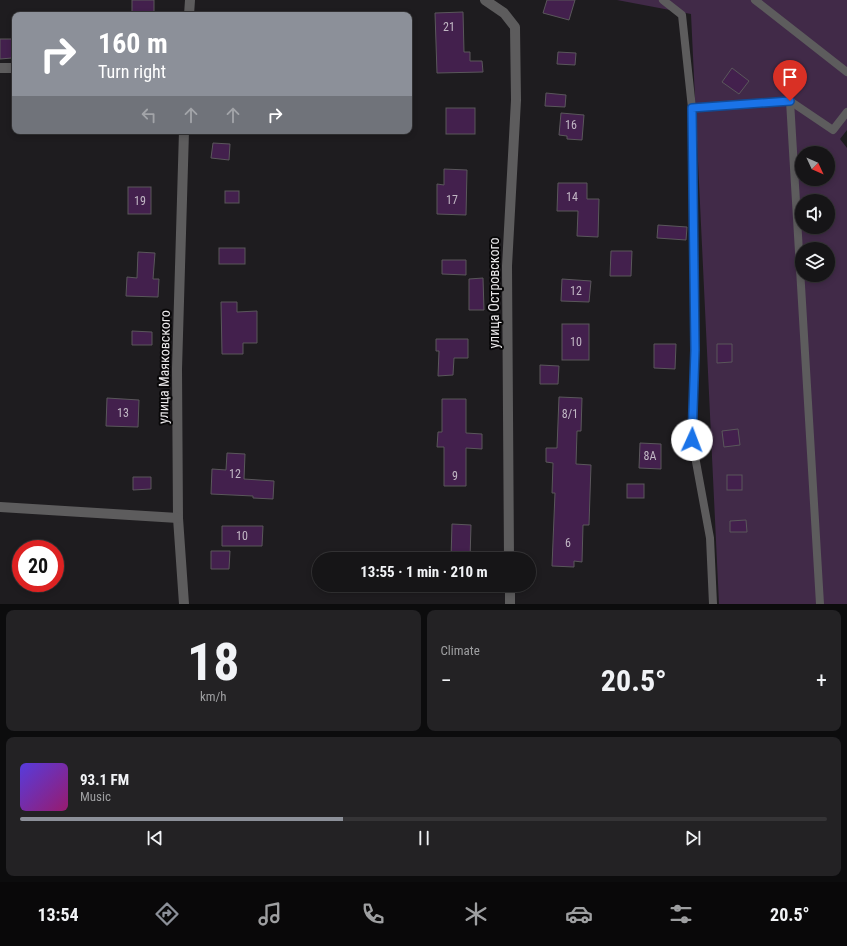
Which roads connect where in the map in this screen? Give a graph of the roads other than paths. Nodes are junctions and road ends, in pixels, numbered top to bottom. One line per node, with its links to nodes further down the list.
1 (190, 0): 5 (street)
2 (486, 0): 15 (street, улица Островского)
3 (663, 0): 10 (lane)
4 (755, 0): 8 (lane)
5 (189, 12)
6 (0, 68): 7 (street)
7 (12, 68)
8 (847, 72)
9 (790, 101): 10 (lane); 11 (lane); 20 (lane)
10 (692, 108): 19 (lane)
11 (847, 112)
12 (184, 134): 14 (street, улица Маяковского)
13 (0, 507): 14 (street)
14 (178, 518): 17 (street, улица Маяковского)
15 (509, 552)
16 (510, 592): 18 (street)
17 (184, 604)
18 (510, 604)
19 (713, 604)
20 (820, 604)

